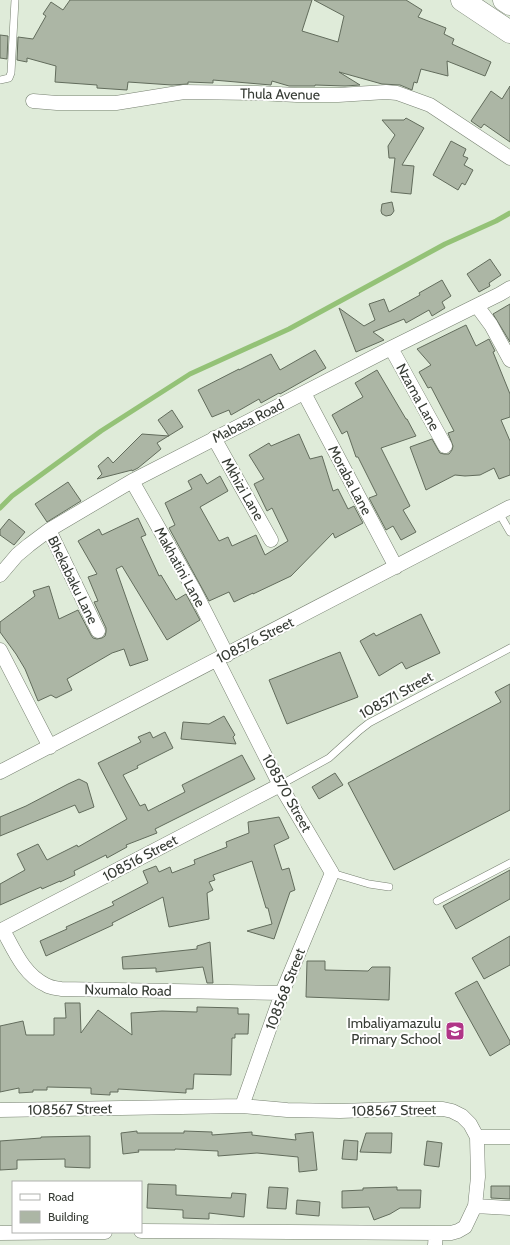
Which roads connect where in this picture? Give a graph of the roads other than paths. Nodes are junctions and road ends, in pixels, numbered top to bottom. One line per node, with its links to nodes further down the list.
1 (15, 0): 6 (lane)
2 (462, 0): 5 (main road)
3 (504, 0): 4 (main road)
4 (510, 4)
5 (510, 32)
6 (0, 80)
7 (33, 101): 8 (street, Thula Avenue)
8 (510, 158)
9 (510, 288): 10 (street, Mabasa Road)
10 (477, 306): 11 (street, Mabasa Road); 12 (street)
11 (391, 348): 13 (street, Mabasa Road); 15 (street, Nzama Lane)
12 (510, 360)
13 (304, 393): 14 (street, Mabasa Road); 21 (street, Moraba Lane)
14 (214, 438): 16 (street, Mabasa Road); 20 (street, Mkhizi Lane)
15 (445, 446)
16 (132, 481): 18 (street, Mabasa Road); 26 (street, Makhatini Lane)
17 (505, 510): 19 (lane); 21 (street, 108576 Street)
18 (49, 530): 22 (street, Mabasa Road); 23 (street, Bhekabaku Lane)
19 (510, 532)
20 (271, 540)
21 (396, 567): 26 (street, 108576 Street)
22 (0, 575)
23 (98, 631)
24 (510, 648): 29 (lane, 108571 Street)
25 (0, 650): 27 (street)
26 (222, 657): 27 (street, 108576 Street); 29 (street, 108570 Street)
27 (50, 746): 28 (street, 108576 Street)
28 (0, 772)
29 (280, 785): 31 (street, 108570 Street); 34 (street, 108516 Street)
30 (510, 863): 33 (lane)
31 (332, 873): 32 (lane); 35 (street, 108568 Street)
32 (389, 887)
33 (437, 901)
34 (2, 930): 35 (street, Nxumalo Road)
35 (282, 993): 36 (street, 108568 Street)
36 (242, 1106): 37 (street, 108567 Street); 38 (street, 108567 Street)
37 (0, 1110)
38 (477, 1137): 39 (street); 40 (street)
39 (510, 1137)
40 (476, 1206): 41 (street); 45 (street)
41 (510, 1208)
42 (142, 1231): 45 (street)
43 (0, 1233): 44 (street)
44 (12, 1233)
45 (436, 1239)

